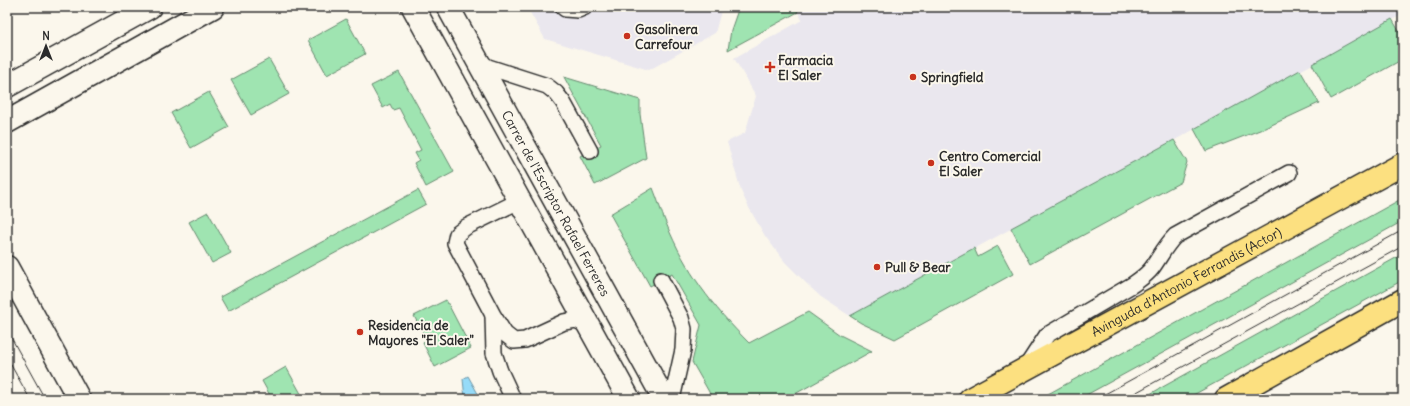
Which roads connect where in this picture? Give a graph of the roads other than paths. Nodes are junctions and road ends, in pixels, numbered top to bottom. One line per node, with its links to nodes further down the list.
1 (150, 7): 8 (street)
2 (213, 7): 9 (street)
3 (413, 7): 13 (street)
4 (448, 7): 7 (street, Carrer de l'Escriptor Rafael Ferreres)
5 (563, 7): 6 (lane)
6 (585, 7)
7 (474, 57): 10 (lane); 23 (street, Carrer de l'Escriptor Rafael Ferreres)
8 (7, 86)
9 (7, 122)
10 (590, 151)
11 (1403, 164): 19 (main road, Avinguda d'Antonio Ferrandis (Actor))
12 (1289, 173): 19 (lane)
13 (519, 201): 17 (lane); 18 (street)
14 (7, 267): 20 (street)
15 (661, 280): 24 (lane)
16 (1403, 300): 26 (main road)
17 (493, 315): 18 (lane); 21 (lane)
18 (588, 326): 22 (street)
19 (1025, 368): 25 (main road, Avinguda d'Antonio Ferrandis (Actor))
20 (79, 399)
21 (513, 399)
22 (629, 399)
23 (664, 399)
24 (672, 399)
25 (970, 399)
26 (1226, 399)

